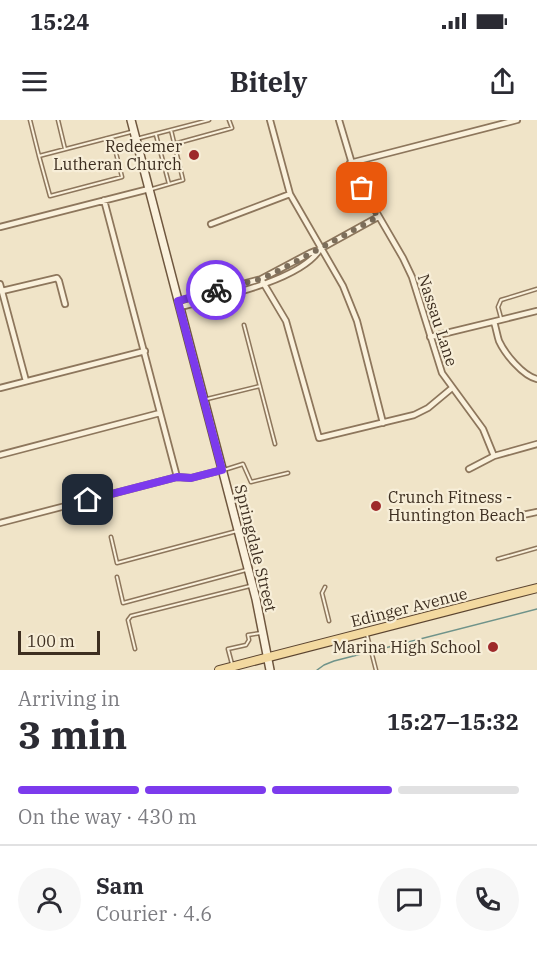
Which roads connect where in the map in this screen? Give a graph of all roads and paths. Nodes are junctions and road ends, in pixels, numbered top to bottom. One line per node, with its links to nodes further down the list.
1 (30, 120): 16 (lane)
2 (58, 120): 15 (lane)
3 (131, 120): 10 (main road, Springdale Street)
4 (209, 120): 9 (lane)
5 (230, 120): 14 (lane)
6 (270, 120): 20 (street)
7 (339, 120): 17 (street, Nassau Lane)
8 (517, 120): 17 (street)
9 (171, 130): 11 (lane); 14 (lane)
10 (134, 131): 12 (lane); 13 (main road, Springdale Street)
11 (156, 134): 13 (lane); 18 (lane)
12 (112, 137): 15 (lane); 16 (lane)
13 (136, 139): 19 (main road, Springdale Street)
14 (174, 144): 18 (lane)
15 (66, 149): 16 (lane)
16 (39, 156)
17 (350, 163): 22 (street, Nassau Lane)
18 (168, 184): 19 (lane)
19 (149, 189): 21 (street); 32 (main road, Springdale Street)
20 (290, 194): 23 (street); 25 (street)
21 (105, 200): 24 (street); 38 (street)
22 (378, 217): 25 (street); 37 (street, Nassau Lane)
23 (212, 224)
24 (0, 227)
25 (321, 249): 26 (street); 28 (street); 46 (street)
26 (261, 279): 28 (street); 32 (street)
27 (0, 284): 30 (street)
28 (264, 284): 32 (street); 46 (street)
29 (537, 289): 34 (lane)
30 (2, 291): 31 (street); 40 (street)
31 (65, 304)
32 (179, 304): 44 (main road, Springdale Street)
33 (537, 311): 34 (street)
34 (502, 320): 35 (street)
35 (494, 322): 37 (street); 39 (street)
36 (244, 326): 41 (lane)
37 (430, 337): 43 (street, Nassau Lane)
38 (145, 351): 40 (street); 45 (street)
39 (537, 379)
40 (26, 381): 42 (street)
41 (260, 386): 44 (lane); 47 (lane)
42 (0, 388)
43 (452, 388): 46 (street); 50 (street, Nassau Lane)
44 (204, 400): 52 (main road, Springdale Street)
45 (160, 413): 49 (street); 54 (street)
46 (383, 423)
47 (275, 444)
48 (537, 444): 50 (street)
49 (0, 455)
50 (494, 456): 51 (street)
51 (469, 469)
52 (222, 470): 53 (lane); 54 (street); 58 (main road, Springdale Street)
53 (288, 473)
54 (177, 477): 57 (street)
55 (537, 512): 56 (street)
56 (518, 516)
57 (0, 523)
58 (238, 531): 59 (lane); 62 (main road, Springdale Street)
59 (111, 537)
60 (537, 548): 61 (lane)
61 (498, 559)
62 (248, 570): 63 (lane); 64 (main road, Springdale Street)
63 (117, 577)
64 (253, 585): 68 (main road, Springdale Street); 70 (lane)
65 (325, 587): 67 (lane)
66 (537, 588): 69 (main road, Edinger Avenue)
67 (329, 621)
68 (263, 632): 71 (main road, Springdale Street); 72 (lane)
69 (367, 636): 71 (main road, Edinger Avenue); 75 (lane)
70 (135, 649)
71 (268, 657): 72 (main road, Edinger Avenue); 74 (main road, Springdale Street)
72 (232, 666): 73 (main road, Edinger Avenue)
73 (219, 670)
74 (270, 670)
75 (376, 670)

